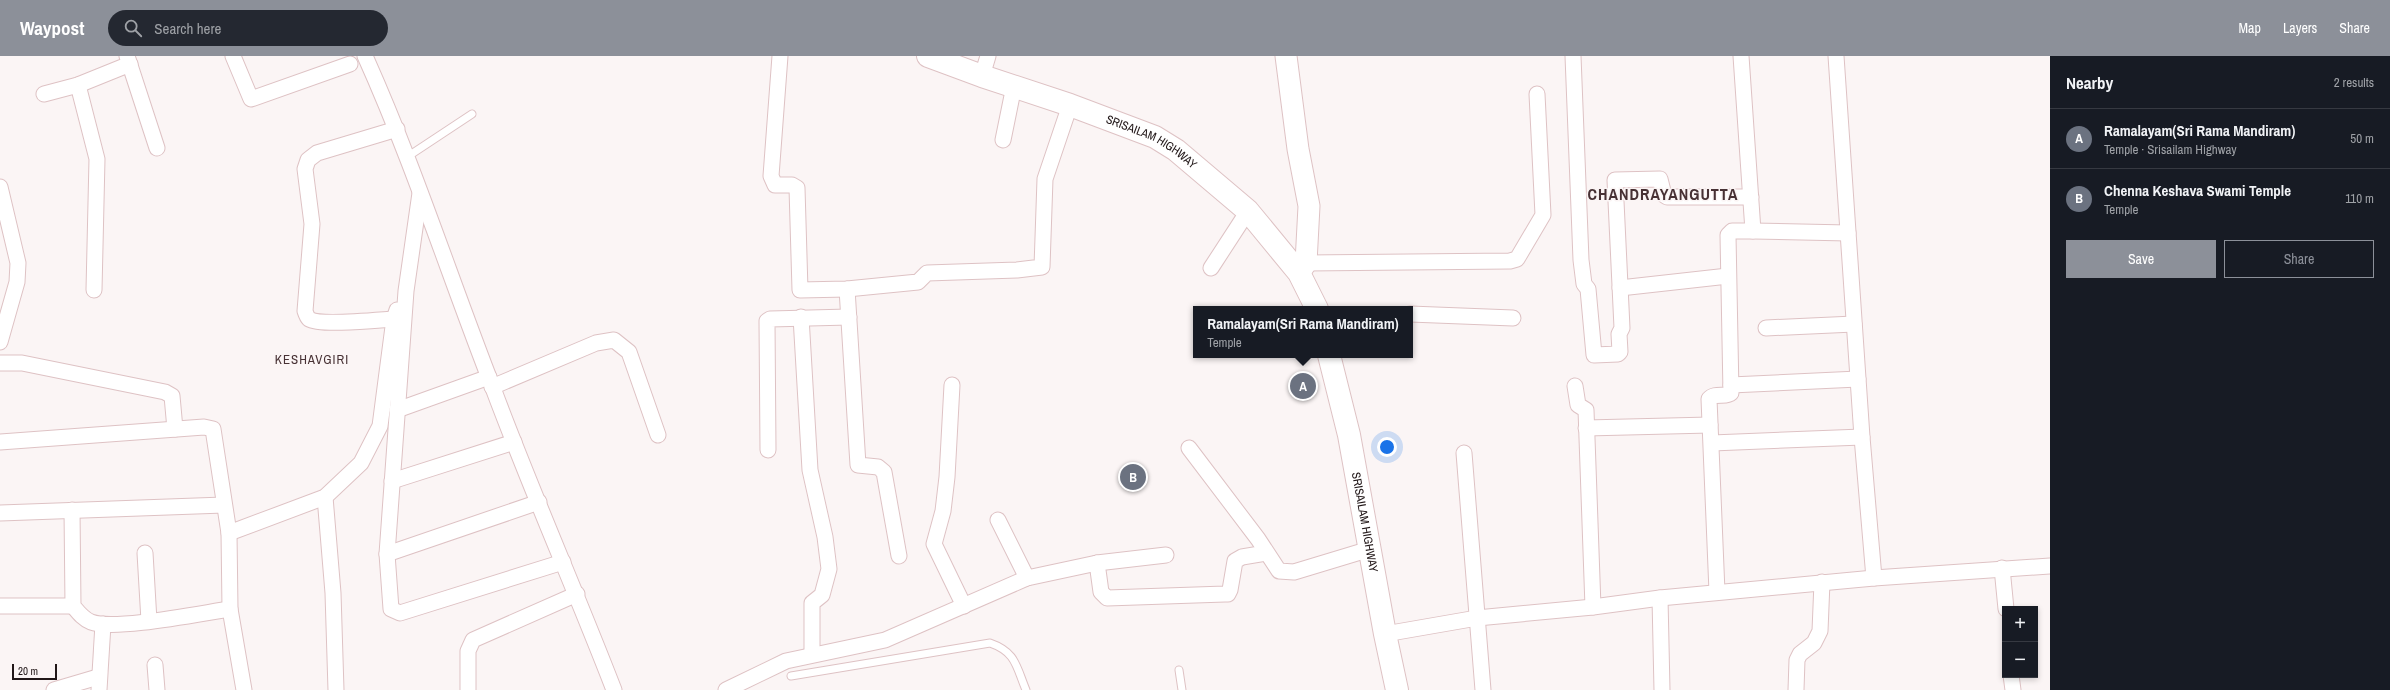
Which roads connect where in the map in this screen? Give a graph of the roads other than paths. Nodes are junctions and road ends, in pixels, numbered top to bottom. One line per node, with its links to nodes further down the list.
1 (233, 56): 11 (street)
2 (365, 56): 19 (street)
3 (780, 56): 33 (street)
4 (928, 56): 12 (highway, SRISAILAM HIGHWAY)
5 (988, 56): 12 (street)
6 (1286, 56): 30 (main road)
7 (1573, 56): 32 (street)
8 (1741, 56): 25 (street)
9 (1836, 56): 28 (street)
10 (129, 60): 13 (street); 21 (street)
11 (350, 64)
12 (982, 76): 14 (highway, SRISAILAM HIGHWAY)
13 (78, 85): 15 (street); 34 (street)
14 (1014, 86): 17 (highway, SRISAILAM HIGHWAY); 20 (street)
15 (44, 94)
16 (1537, 94): 30 (street)
17 (1070, 105): 26 (highway, SRISAILAM HIGHWAY); 33 (street)
18 (472, 114): 22 (lane)
19 (397, 129): 22 (street); 41 (street)
20 (1003, 140)
21 (157, 148)
22 (407, 157): 24 (street)
23 (0, 187): 44 (street)
24 (420, 190): 35 (street); 48 (street)
25 (1751, 197): 27 (street); 32 (street)
26 (1248, 211): 29 (street); 30 (highway, SRISAILAM HIGHWAY)
27 (1753, 231): 28 (street); 31 (street)
28 (1848, 233): 42 (street)
29 (1211, 268)
30 (1303, 268): 36 (highway, SRISAILAM HIGHWAY)
31 (1728, 276): 32 (street); 51 (street)
32 (1620, 288)
33 (847, 289): 39 (street)
34 (94, 290)
35 (406, 291): 41 (street); 52 (street)
36 (1316, 306)
37 (1413, 314): 40 (street)
38 (801, 317): 39 (street); 62 (street); 98 (street)
39 (848, 317): 77 (street)
40 (1513, 318)
41 (394, 319): 65 (street)
42 (1854, 324): 43 (street); 47 (street)
43 (1766, 328)
44 (0, 339)
45 (1330, 358): 72 (highway, SRISAILAM HIGHWAY)
46 (0, 363): 55 (street)
47 (1858, 379): 51 (street); 57 (street)
48 (490, 382): 52 (street); 56 (street); 59 (street)
49 (952, 385): 90 (street)
50 (1575, 386): 54 (street)
51 (1731, 386): 53 (street)
52 (397, 410): 64 (street)
53 (1710, 425): 54 (street); 60 (street)
54 (1586, 428): 92 (street)
55 (175, 429): 58 (street); 67 (street)
56 (658, 435)
57 (1862, 437): 60 (street); 83 (street)
58 (0, 442)
59 (514, 442): 64 (street); 66 (street)
60 (1712, 443): 85 (street)
61 (1189, 448): 73 (street)
62 (768, 450)
63 (1464, 452): 94 (street)
64 (392, 481): 75 (street)
65 (325, 497): 71 (street); 107 (street)
66 (539, 502): 75 (street); 78 (street)
67 (224, 504): 68 (street); 71 (street)
68 (72, 510): 69 (street); 89 (street)
69 (0, 513)
70 (998, 520): 82 (street)
71 (229, 533): 93 (street)
72 (1370, 549): 73 (street); 97 (highway, SRISAILAM HIGHWAY)
73 (1266, 553): 79 (street)
74 (145, 554): 95 (street)
75 (387, 554): 78 (street)
76 (1166, 555): 79 (street)
77 (899, 556)
78 (563, 562): 86 (street)
79 (1097, 563): 82 (street)
80 (2002, 568): 81 (street); 83 (street); 91 (street)
81 (2047, 568)
82 (1027, 578): 90 (street)
83 (1874, 578): 84 (street)
84 (1822, 582): 85 (street); 116 (street)
85 (1717, 592): 87 (street)
86 (577, 594): 108 (street); 109 (street)
87 (1660, 598): 92 (street); 115 (street)
88 (0, 606): 89 (street)
89 (73, 606): 96 (street)
90 (964, 606): 98 (street)
91 (2006, 606)
92 (1593, 608): 94 (street)
93 (230, 609): 95 (street); 106 (street)
94 (1477, 618): 97 (street); 114 (street)
95 (149, 621): 96 (street)
96 (103, 624): 103 (street)
97 (1385, 634): 113 (highway, SRISAILAM HIGHWAY)
98 (812, 654): 110 (street)
99 (155, 666): 105 (street)
100 (1179, 670): 112 (lane)
101 (791, 676): 111 (lane)
102 (2011, 678): 117 (street)
103 (99, 684): 104 (street)
104 (54, 690)
105 (157, 690)
106 (244, 690)
107 (336, 690)
108 (468, 690)
109 (614, 690)
110 (726, 690)
111 (1026, 690)
112 (1182, 690)
113 (1397, 690)
114 (1483, 690)
115 (1662, 690)
116 (1796, 690)
117 (2013, 690)

